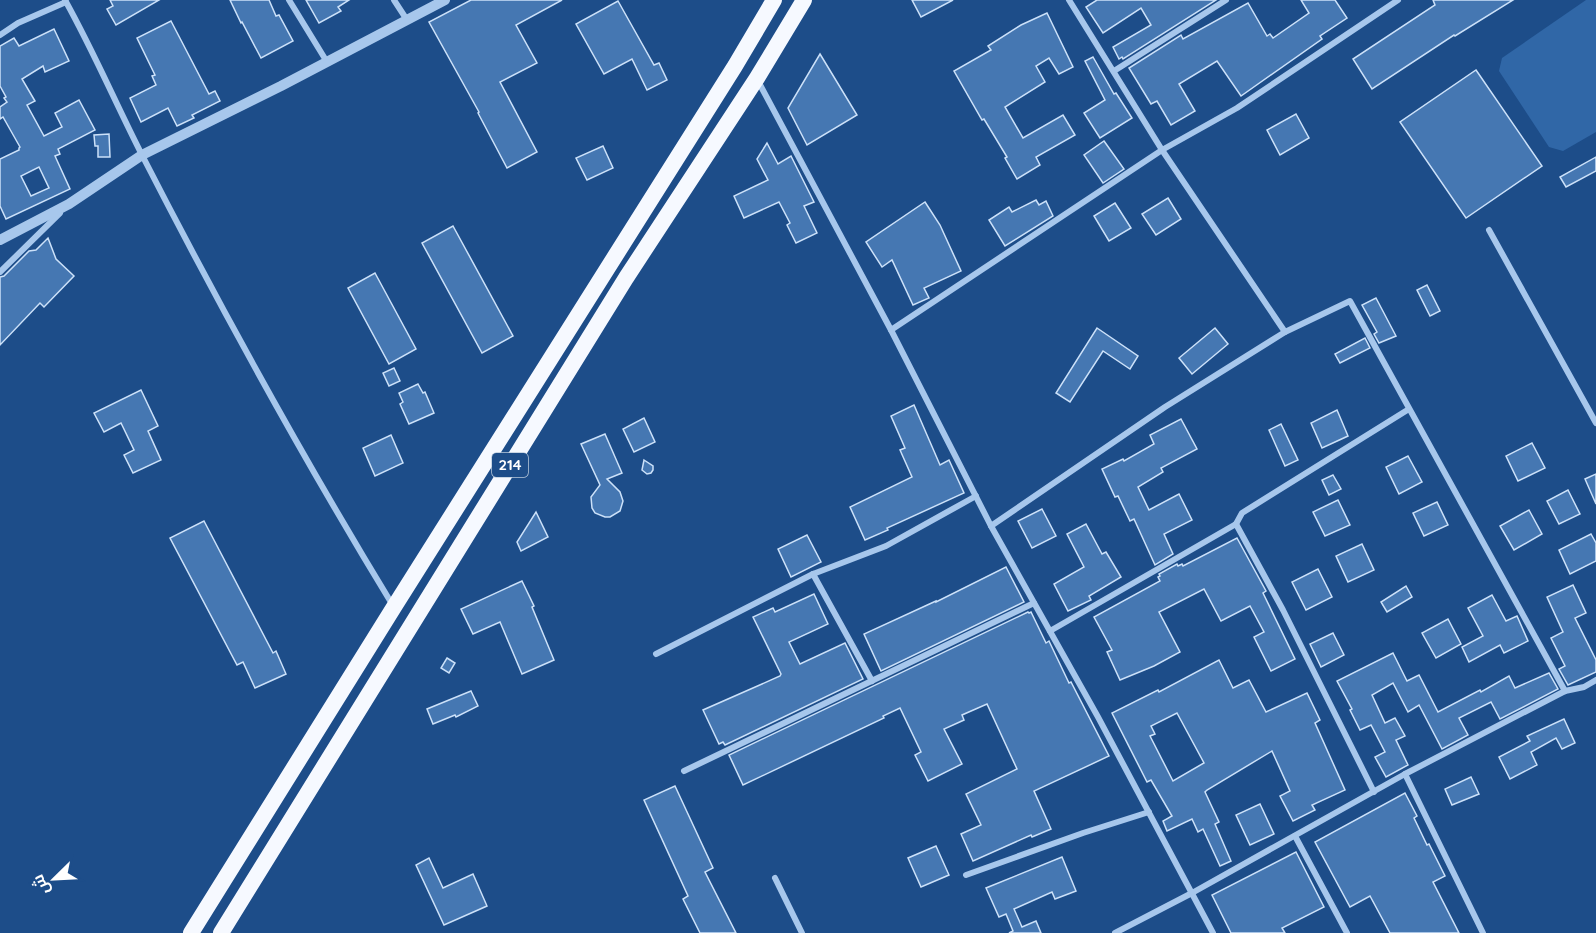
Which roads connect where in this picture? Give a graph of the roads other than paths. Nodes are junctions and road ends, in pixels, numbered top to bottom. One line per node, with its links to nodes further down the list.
1 (289, 0): 12 (street)
2 (394, 0): 10 (street)
3 (445, 0): 10 (street)
4 (774, 0): 30 (highway, 214)
5 (804, 0): 14 (highway, 214)
6 (1070, 0): 13 (street)
7 (1226, 0): 13 (street)
8 (1398, 0): 15 (street)
9 (66, 1): 11 (street); 16 (street)
10 (407, 20): 12 (street)
11 (0, 35)
12 (327, 62): 16 (street)
13 (1114, 71): 15 (street)
14 (756, 78): 21 (street); 45 (highway, 214)
15 (1162, 150): 21 (street); 22 (street)
16 (142, 155): 17 (street); 30 (street)
17 (69, 204): 19 (street); 20 (street)
18 (1489, 230): 24 (street)
19 (0, 240)
20 (0, 272)
21 (891, 330): 25 (street)
22 (1285, 332): 23 (street); 27 (street)
23 (1410, 409): 26 (street); 35 (street)
24 (1596, 423)
25 (976, 496): 27 (street); 28 (street)
26 (1236, 524): 31 (street); 38 (street)
27 (991, 526): 29 (street)
28 (813, 574): 32 (street); 34 (street)
29 (1034, 603): 31 (street); 34 (street)
30 (394, 608): 44 (highway, 214)
31 (1050, 631): 39 (street)
32 (656, 654)
33 (1596, 680): 35 (street)
34 (872, 681): 36 (street)
35 (1565, 691): 37 (street)
36 (684, 771)
37 (1406, 774): 38 (street); 50 (street)
38 (1374, 792): 40 (street)
39 (1149, 812): 41 (street); 43 (street)
40 (1295, 836): 43 (street); 49 (street)
41 (966, 875)
42 (775, 878): 46 (street)
43 (1192, 893): 47 (street); 48 (street)
44 (191, 933)
45 (221, 933)
46 (802, 933)
47 (1116, 933)
48 (1213, 933)
49 (1347, 933)
50 (1483, 933)

